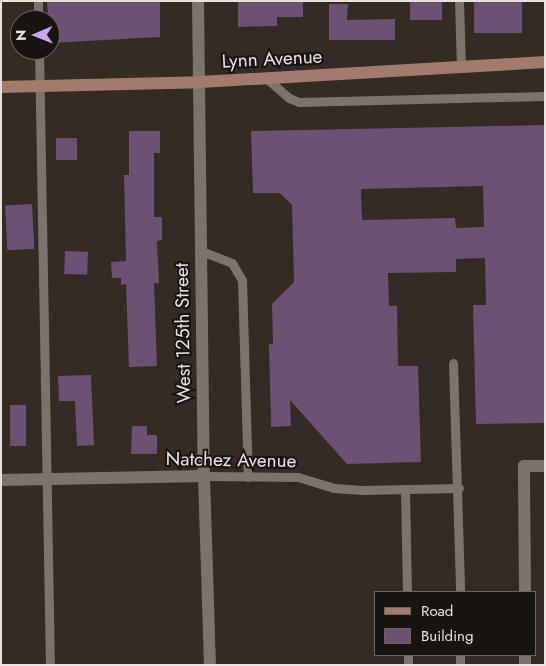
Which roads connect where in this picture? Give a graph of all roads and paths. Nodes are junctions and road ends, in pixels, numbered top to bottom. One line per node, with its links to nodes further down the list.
1 (198, 1): 7 (street, West 125th Street)
2 (459, 1): 5 (lane)
3 (39, 60): 8 (lane)
4 (545, 62): 5 (main road, Lynn Avenue)
5 (461, 67): 6 (main road, Lynn Avenue)
6 (266, 78): 7 (main road, Lynn Avenue); 10 (lane)
7 (200, 82): 8 (main road, Lynn Avenue); 11 (street, West 125th Street)
8 (40, 86): 9 (main road, Lynn Avenue); 16 (lane)
9 (1, 87)
10 (545, 96)
11 (201, 251): 14 (street, West 125th Street); 15 (lane)
12 (453, 362): 18 (lane)
13 (545, 466): 22 (street)
14 (204, 476): 15 (lane, Natchez Avenue); 16 (street, Natchez Avenue); 24 (street, West 125th Street)
15 (248, 477): 19 (lane, Natchez Avenue)
16 (46, 479): 17 (street, Natchez Avenue); 23 (lane)
17 (1, 480)
18 (458, 488): 19 (lane, Natchez Avenue); 21 (lane)
19 (404, 489): 20 (lane)
20 (407, 591)
21 (460, 591)
22 (525, 591)
23 (50, 665)
24 (210, 665)

